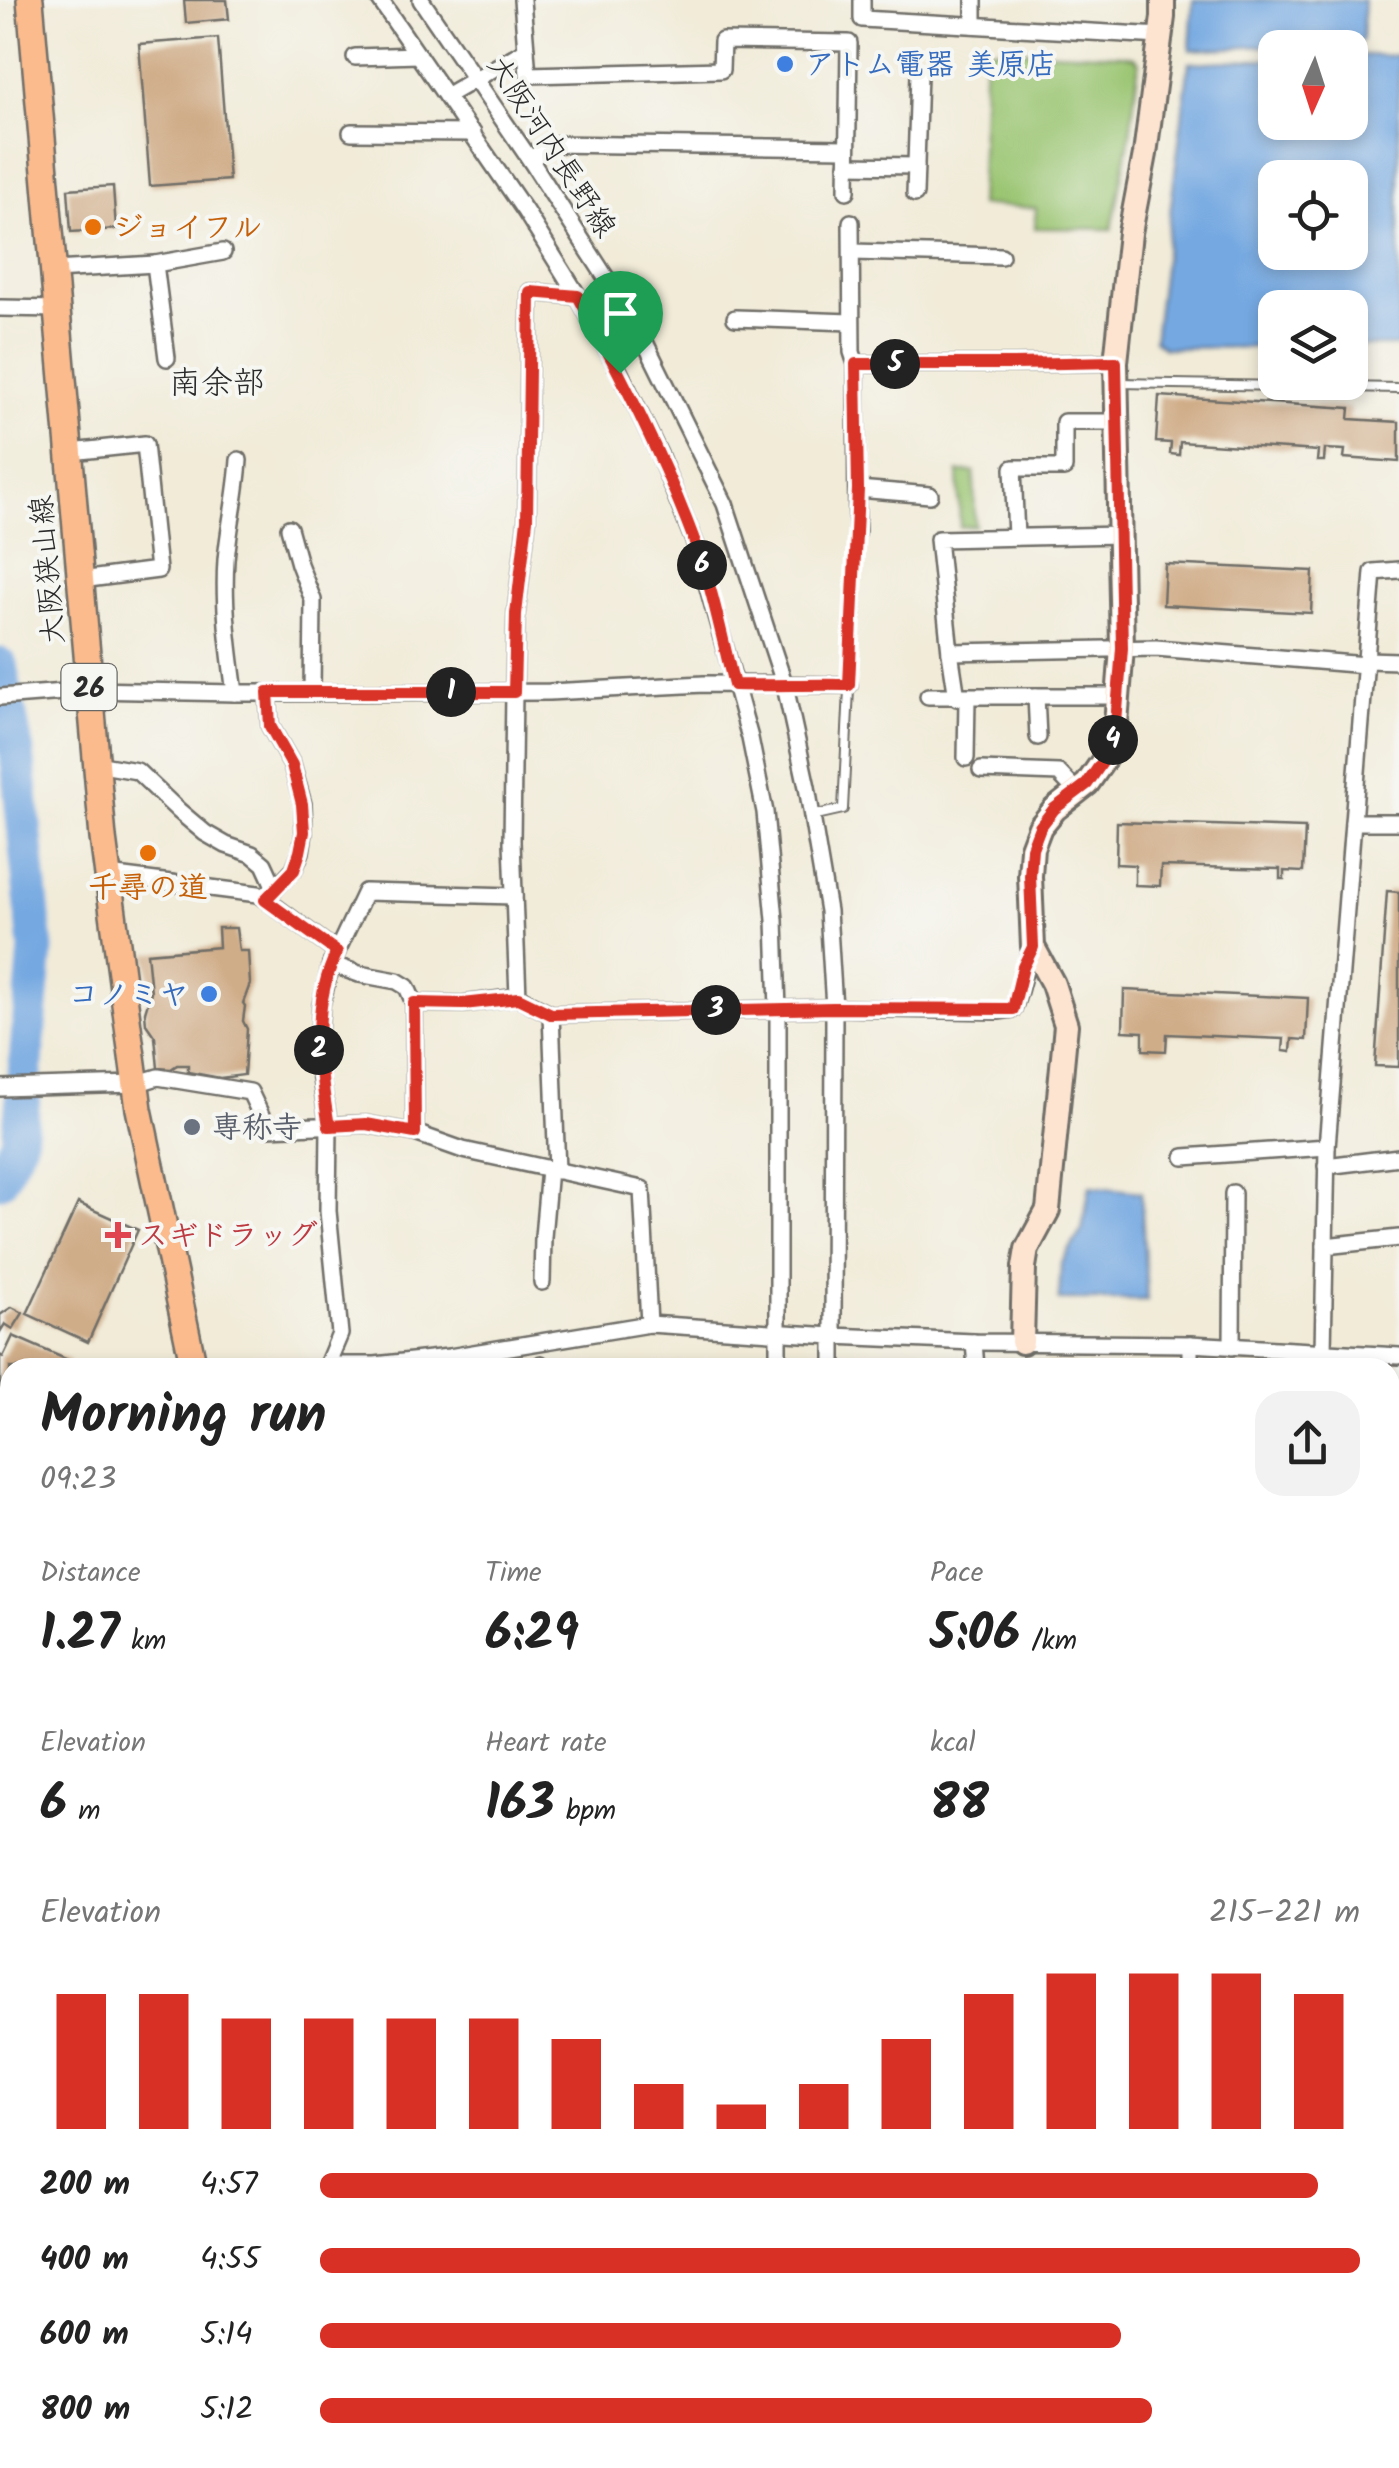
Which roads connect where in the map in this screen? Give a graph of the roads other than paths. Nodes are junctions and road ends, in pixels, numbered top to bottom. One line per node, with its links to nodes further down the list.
1 (30, 0): 28 (main road, 大阪狭山線 / 26)
2 (380, 0): 11 (street, 大阪河内長野線)
3 (421, 0): 14 (street, 大阪河内長野線)
4 (522, 0): 10 (street)
5 (862, 0): 8 (street)
6 (974, 0): 8 (street)
7 (1164, 0): 9 (street)
8 (974, 24): 9 (street)
9 (1161, 36): 36 (street)
10 (526, 50): 14 (street); 18 (street)
11 (418, 55): 12 (street); 15 (street, 大阪河内長野線)
12 (355, 57)
13 (920, 74): 20 (street)
14 (474, 78): 15 (street); 19 (street, 大阪河内長野線)
15 (446, 96): 17 (street, 大阪河内長野線)
16 (351, 132): 17 (street)
17 (473, 133): 29 (street, 大阪河内長野線)
18 (847, 156): 19 (street); 20 (street); 21 (street)
19 (531, 161): 55 (street, 大阪河内長野線)
20 (916, 166): 22 (street)
21 (846, 191)
22 (915, 194)
23 (851, 222): 25 (street)
24 (222, 252): 27 (street)
25 (853, 252): 26 (street); 33 (street)
26 (1001, 256)
27 (156, 264): 28 (street); 34 (street)
28 (55, 270): 31 (main road, 大阪狭山線 / 26)
29 (578, 296): 53 (street, 大阪河内長野線); 59 (street)
30 (0, 308): 31 (street)
31 (58, 309): 39 (main road, 大阪狭山線 / 26)
32 (735, 318): 33 (street)
33 (851, 322): 35 (street)
34 (167, 358)
35 (856, 364): 36 (street); 41 (street)
36 (1116, 372): 37 (lane); 38 (street)
37 (1399, 388)
38 (1118, 422): 45 (street); 46 (street)
39 (71, 452): 48 (main road, 大阪狭山線 / 26); 48 (street)
40 (239, 460): 60 (street)
41 (858, 489): 42 (street); 44 (street)
42 (930, 495)
43 (289, 528): 58 (street)
44 (856, 532): 54 (lane)
45 (1121, 535): 46 (street); 49 (street)
46 (1016, 538): 50 (street)
47 (1399, 570): 52 (street)
48 (81, 580): 56 (main road, 大阪狭山線 / 26)
49 (1122, 648): 50 (street); 52 (street); 63 (street)
50 (950, 652): 65 (street)
51 (1399, 661): 52 (street)
52 (1366, 663): 72 (street)
53 (734, 685): 55 (street); 59 (street); 82 (street, 大阪河内長野線)
54 (849, 685): 55 (street); 71 (lane)
55 (785, 686): 71 (street, 大阪河内長野線)
56 (90, 690): 60 (street); 64 (street); 68 (main road, 大阪狭山線 / 26)
57 (268, 692): 58 (street); 60 (street); 75 (street)
58 (312, 692): 59 (street)
59 (514, 692): 76 (street)
60 (235, 693)
61 (928, 696): 65 (street)
62 (1036, 696): 63 (street); 65 (street); 66 (street)
63 (1118, 696): 70 (street)
64 (0, 697)
65 (962, 698): 67 (street)
66 (1038, 738)
67 (966, 758)
68 (96, 764): 74 (main road, 大阪狭山線 / 26); 75 (street)
69 (981, 770): 70 (street)
70 (1077, 792): 77 (street)
71 (812, 816): 81 (street, 大阪河内長野線)
72 (1353, 822): 73 (street); 88 (street)
73 (1399, 822)
74 (108, 875): 75 (street); 84 (main road, 大阪狭山線 / 26)
75 (270, 894): 78 (street)
76 (514, 896): 78 (street); 79 (street)
77 (1033, 947): 81 (street); 101 (street)
78 (334, 958): 80 (street); 86 (street)
79 (518, 998): 80 (street); 83 (street)
80 (414, 1003): 87 (street)
81 (834, 1008): 82 (street); 99 (street, 大阪河内長野線)
82 (778, 1010): 83 (street); 98 (street, 大阪河内長野線)
83 (551, 1014): 92 (street)
84 (134, 1084): 85 (street); 86 (street); 106 (main road, 大阪狭山線 / 26)
85 (0, 1088)
86 (329, 1126): 87 (street); 107 (street)
87 (415, 1133): 92 (street)
88 (1326, 1147): 89 (street); 91 (street)
89 (1184, 1156)
90 (1399, 1157): 91 (street)
91 (1326, 1166): 95 (street)
92 (553, 1170): 96 (street); 97 (street)
93 (1233, 1193): 103 (street)
94 (1399, 1238): 95 (street)
95 (1325, 1246): 104 (street)
96 (542, 1282)
97 (649, 1324): 98 (street); 108 (street)
98 (779, 1333): 99 (street); 109 (street, 大阪河内長野線)
99 (834, 1336): 100 (street); 110 (street, 大阪河内長野線)
100 (974, 1342): 101 (street); 111 (street)
101 (1022, 1342): 102 (street)
102 (1190, 1344): 103 (street); 112 (street)
103 (1232, 1346): 104 (street)
104 (1323, 1351): 105 (street)
105 (1399, 1356)
106 (192, 1358)
107 (330, 1358)
108 (440, 1358)
109 (778, 1358)
110 (833, 1358)
111 (975, 1358)
112 (1190, 1358)

